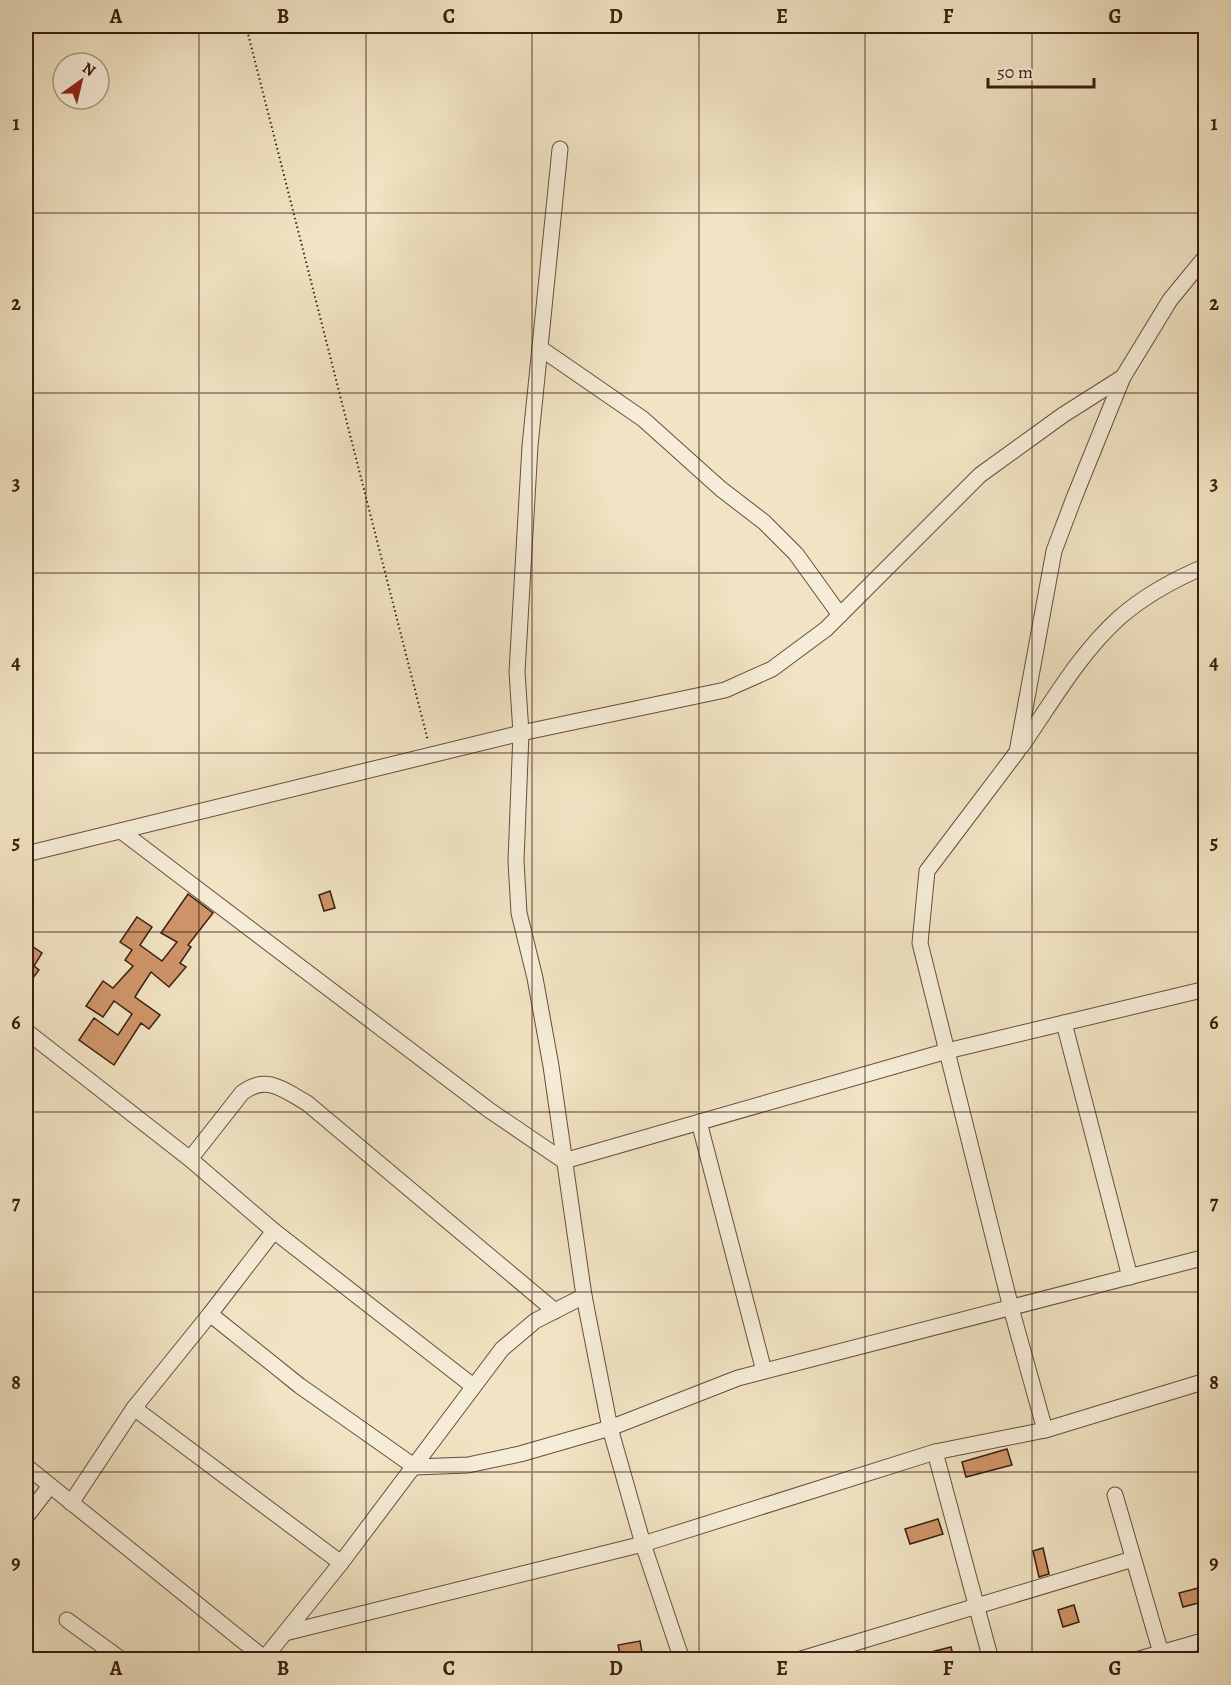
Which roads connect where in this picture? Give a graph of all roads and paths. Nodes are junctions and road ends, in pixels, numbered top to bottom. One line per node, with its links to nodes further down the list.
1 (246, 26): 10 (path)
2 (560, 149): 4 (street)
3 (1206, 256): 5 (street)
4 (540, 348): 7 (street); 8 (street)
5 (1123, 377): 7 (street); 9 (street)
6 (1206, 566): 9 (street)
7 (840, 615): 8 (street)
8 (521, 733): 10 (street); 19 (street)
9 (1017, 752): 16 (street)
10 (431, 755): 11 (street)
11 (121, 831): 12 (street); 19 (street)
12 (26, 854)
13 (1206, 989): 14 (street)
14 (1064, 1023): 16 (street); 22 (street)
15 (26, 1031): 18 (street)
16 (947, 1051): 17 (street); 24 (street)
17 (699, 1122): 19 (street); 27 (street)
18 (190, 1159): 20 (street); 25 (street)
19 (564, 1161): 23 (street)
20 (274, 1231): 26 (street); 29 (street)
21 (1206, 1257): 22 (street)
22 (1130, 1276): 24 (street)
23 (584, 1296): 25 (street); 31 (street)
24 (1011, 1308): 27 (street); 32 (street)
25 (555, 1311): 29 (street)
26 (210, 1314): 30 (street); 35 (street)
27 (764, 1371): 31 (street)
28 (1206, 1381): 32 (street)
29 (473, 1386): 35 (street)
30 (134, 1408): 38 (street); 42 (street)
31 (610, 1428): 35 (street); 40 (street)
32 (1045, 1430): 33 (street)
33 (935, 1452): 40 (street); 43 (street)
34 (26, 1466): 36 (street)
35 (414, 1467): 42 (street)
36 (50, 1486): 38 (street); 39 (street)
37 (1115, 1495): 41 (street)
38 (71, 1503): 49 (street)
39 (26, 1517)
40 (643, 1544): 45 (street); 50 (street)
41 (1133, 1559): 43 (street); 47 (street)
42 (341, 1563): 45 (street)
43 (979, 1606): 51 (street); 52 (street)
44 (67, 1620): 48 (street)
45 (285, 1634): 49 (street)
46 (1206, 1641): 47 (street)
47 (1162, 1656): 53 (street)
48 (122, 1659)
49 (263, 1659)
50 (682, 1659)
51 (798, 1659)
52 (991, 1659)
53 (1136, 1659)

